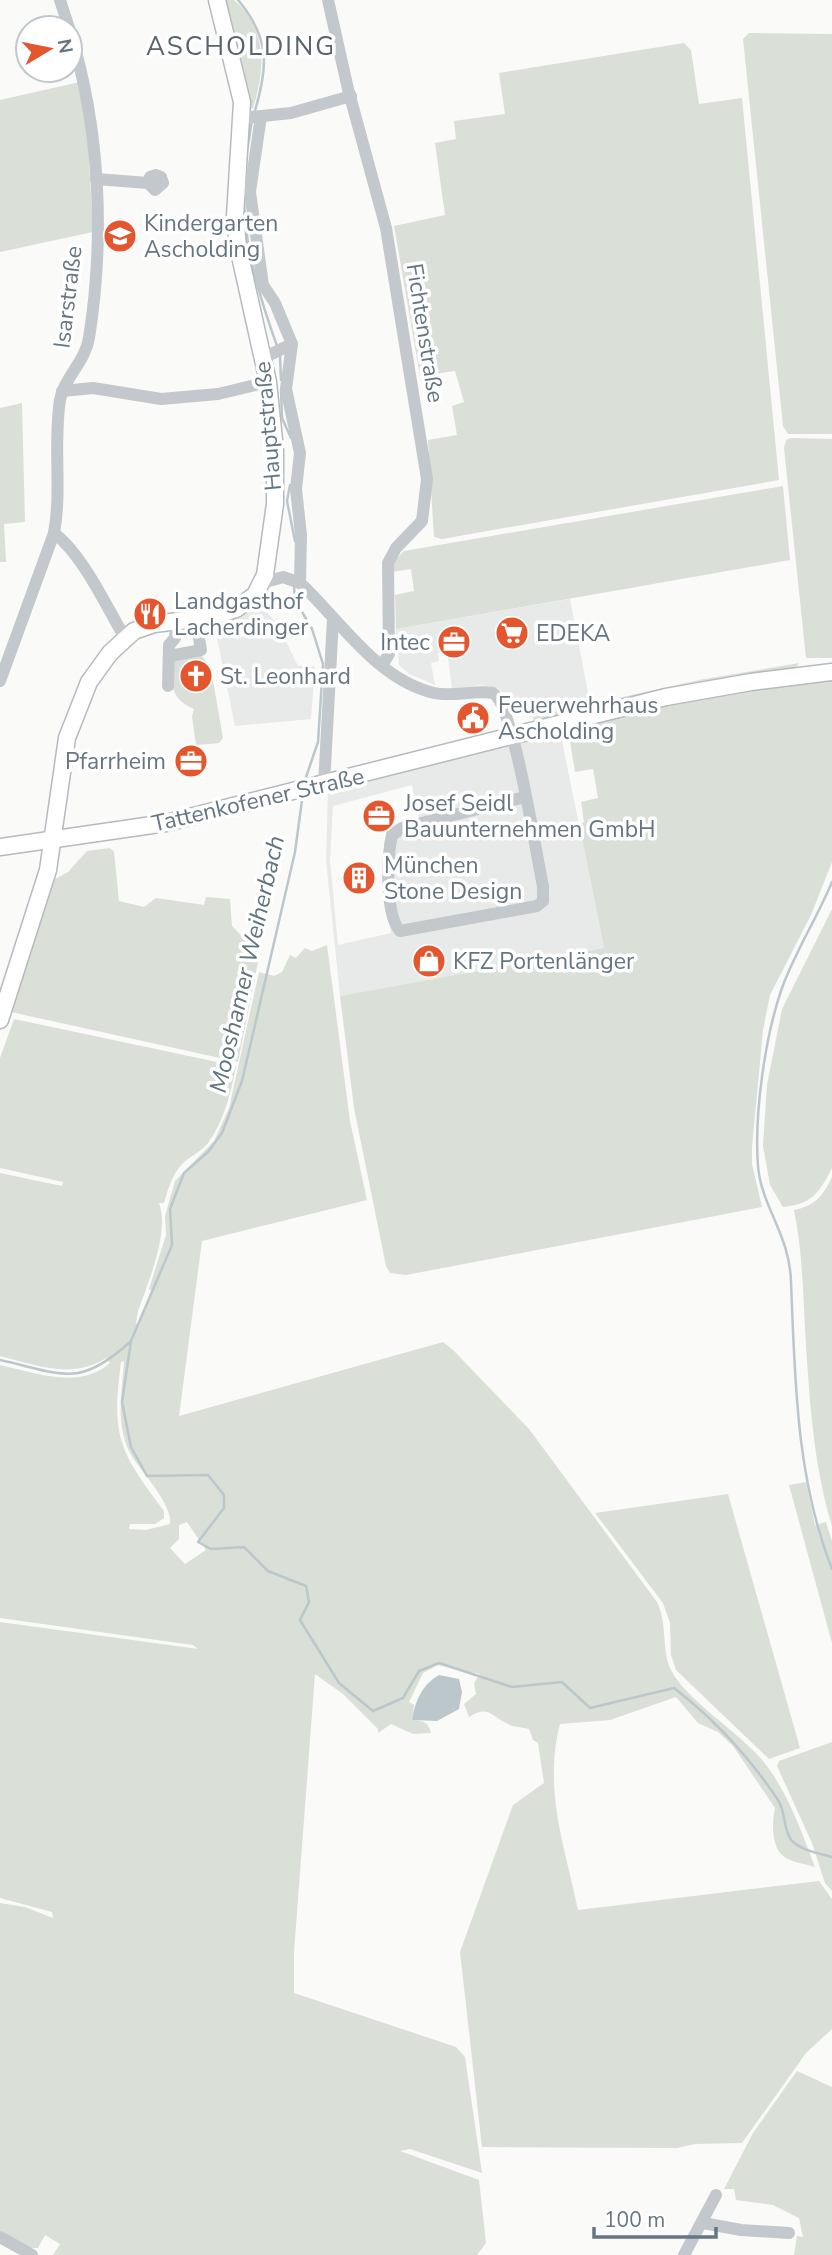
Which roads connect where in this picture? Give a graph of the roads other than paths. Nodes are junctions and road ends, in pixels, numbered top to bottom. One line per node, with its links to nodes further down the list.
1 (217, 0): 5 (main road, Hauptstraße)
2 (328, 0): 4 (street, Fichtenstraße)
3 (83, 84): 6 (street, Isarstraße)
4 (351, 96): 5 (street); 22 (street, Fichtenstraße)
5 (252, 117): 8 (street); 8 (main road, Hauptstraße)
6 (96, 179): 7 (street); 9 (street, Isarstraße)
7 (148, 183)
8 (277, 351): 10 (main road, Hauptstraße); 15 (street)
9 (78, 368): 11 (street); 12 (street, Isarstraße)
10 (268, 383): 11 (street); 14 (main road, Hauptstraße)
11 (93, 387): 12 (street)
12 (62, 391): 13 (street, Isarstraße)
13 (54, 533): 20 (street); 24 (street, Isarstraße)
14 (267, 565): 15 (street); 16 (main road, Hauptstraße)
15 (293, 581): 16 (street); 18 (street)
16 (262, 583): 17 (main road, Hauptstraße)
17 (196, 619): 19 (main road, Hauptstraße); 21 (street)
18 (333, 619): 22 (street); 27 (street)
19 (176, 621): 20 (main road, Hauptstraße); 21 (street)
20 (125, 638): 29 (main road, Hauptstraße)
21 (170, 656): 25 (street)
22 (382, 665): 26 (street)
23 (832, 672): 26 (main road, Tattenkofener Straße)
24 (0, 681)
25 (168, 687)
26 (513, 737): 27 (main road, Tattenkofener Straße); 28 (street)
27 (318, 787): 29 (main road, Tattenkofener Straße)
28 (525, 797): 28 (street)
29 (52, 841): 30 (main road, Tattenkofener Straße); 31 (main road, Hauptstraße)
30 (0, 847)
31 (0, 1020)
32 (716, 2195): 33 (street)
33 (703, 2223): 34 (street); 37 (street)
34 (789, 2233)
35 (0, 2237): 36 (street)
36 (32, 2255)
37 (684, 2255)

